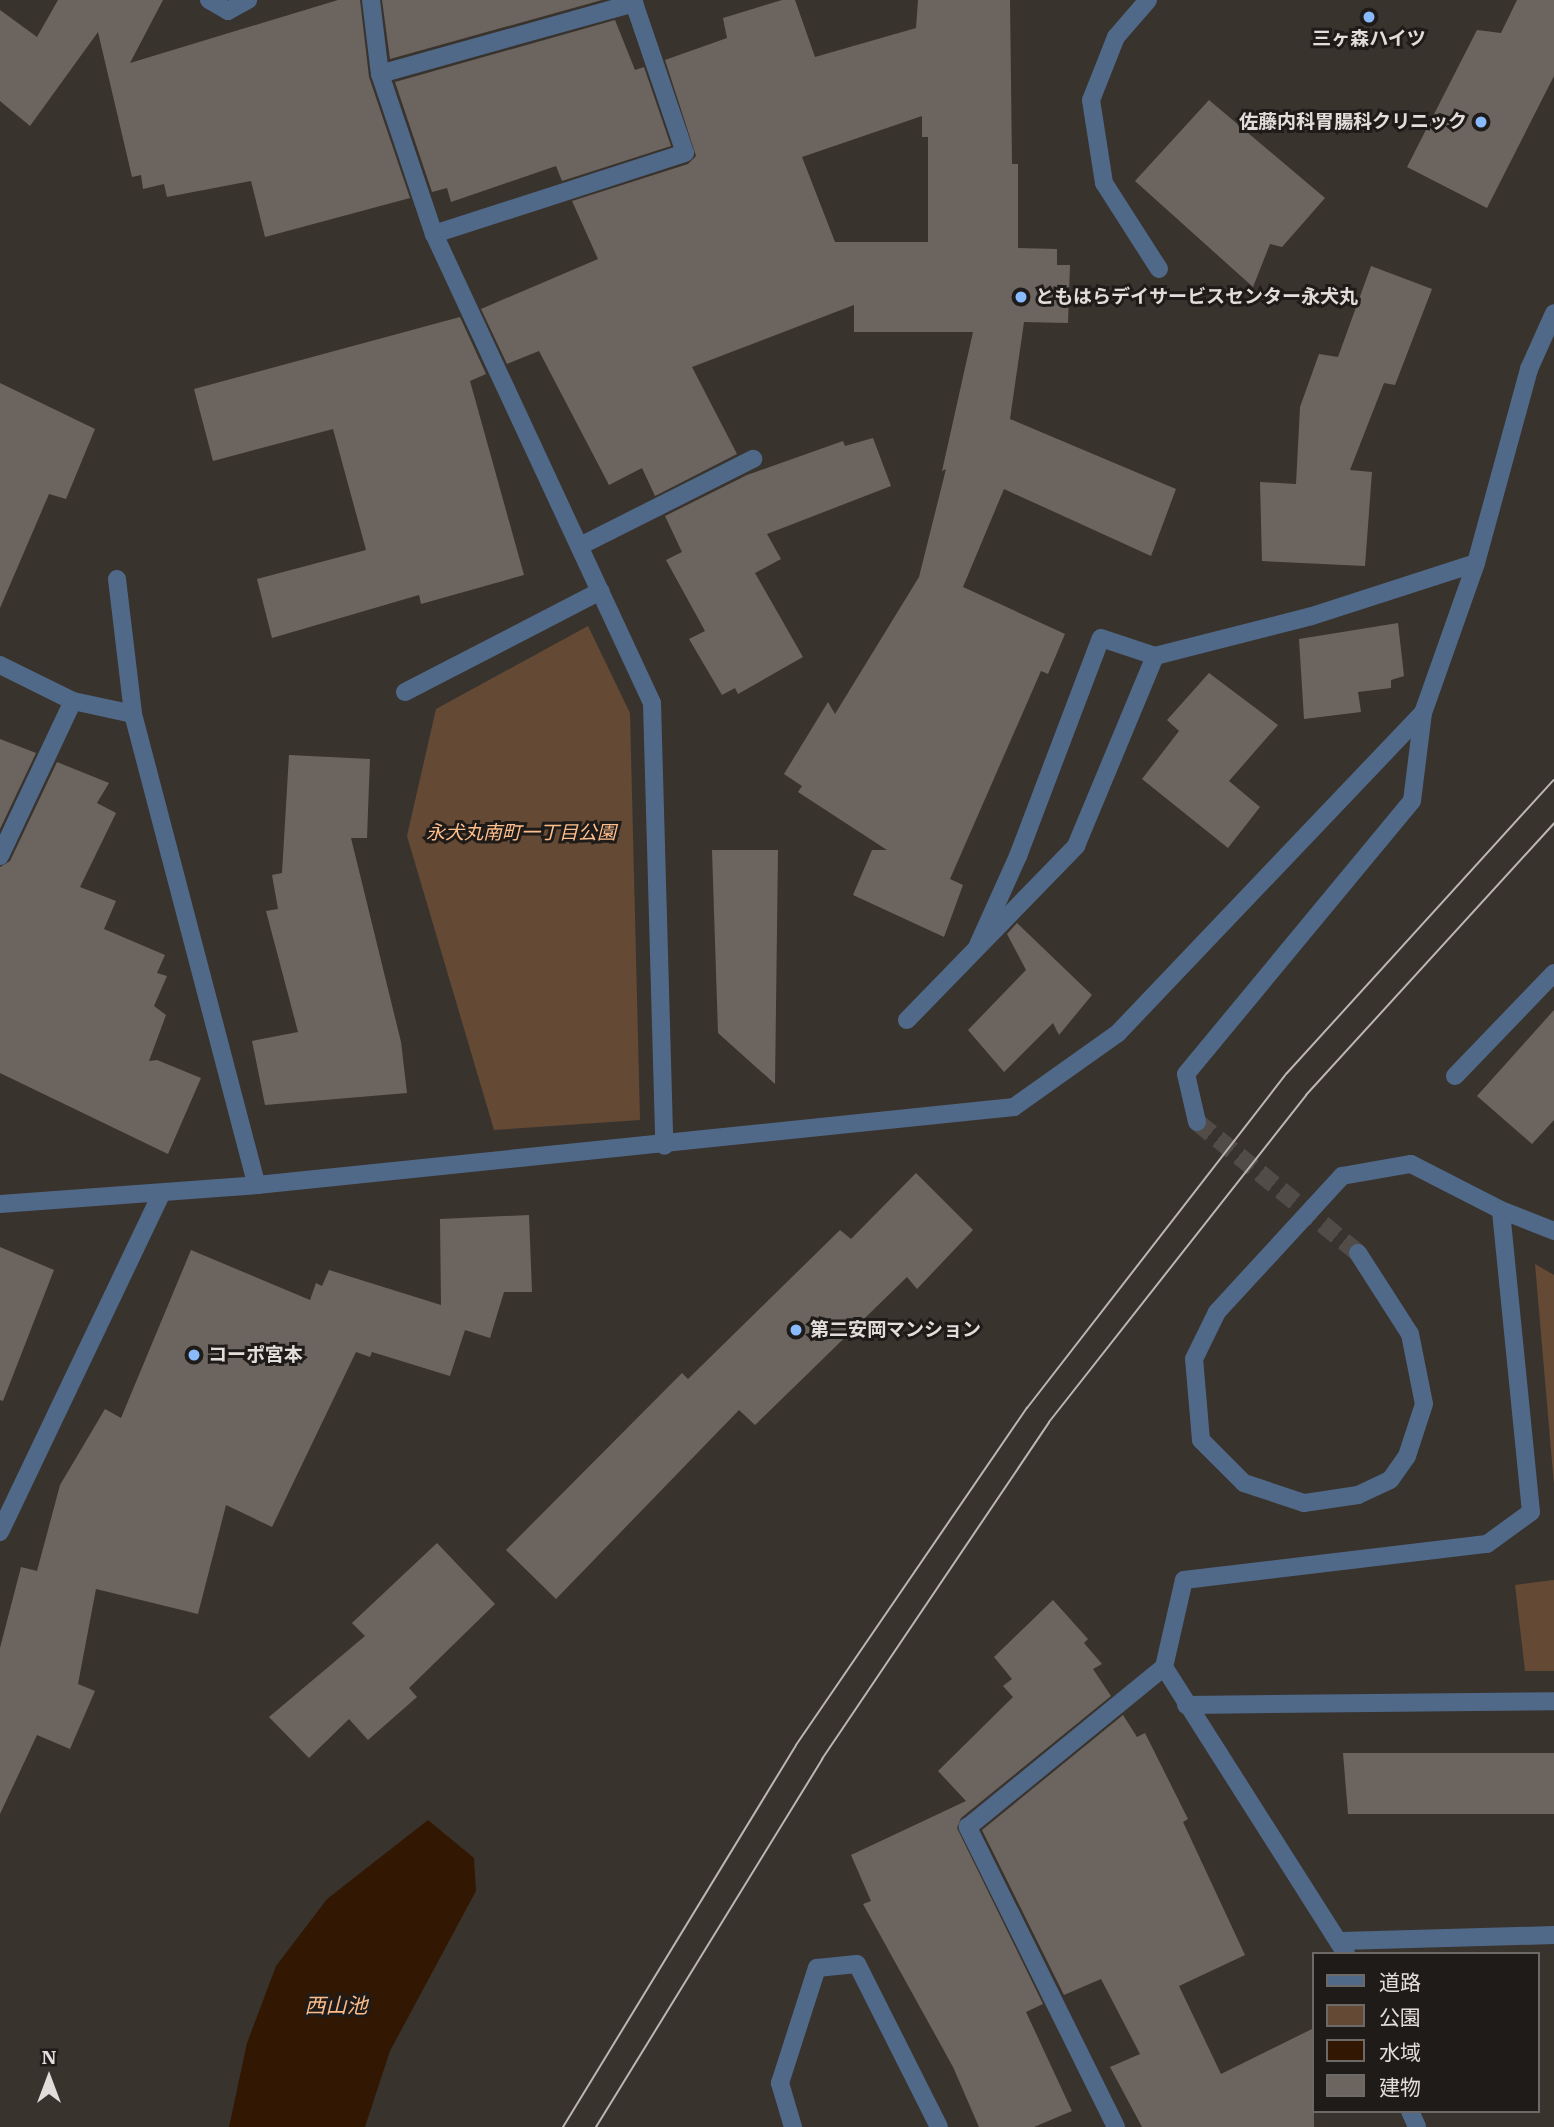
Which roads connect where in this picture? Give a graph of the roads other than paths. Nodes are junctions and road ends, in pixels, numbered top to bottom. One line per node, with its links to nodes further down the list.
1 (209, 0): 2 (street)
2 (248, 0)
3 (371, 0): 5 (street)
4 (1148, 0): 7 (street)
5 (380, 74): 6 (street); 6 (street)
6 (433, 234): 10 (street)
7 (1159, 269)
8 (1554, 313): 11 (street)
9 (753, 459): 10 (street)
10 (580, 546): 13 (street)
11 (1476, 563): 14 (street); 18 (street)
12 (117, 579): 19 (street)
13 (601, 591): 16 (street); 26 (street)
14 (1155, 656): 21 (street); 21 (street)
15 (0, 665): 17 (street)
16 (405, 692)
17 (73, 701): 19 (street); 20 (street)
18 (1423, 713): 25 (street); 26 (street)
19 (133, 714): 27 (street)
20 (0, 856)
21 (978, 945): 23 (street)
22 (1554, 973): 24 (street)
23 (907, 1020)
24 (1455, 1076)
25 (1197, 1122)
26 (664, 1146): 27 (street)
27 (257, 1185): 28 (street)
28 (162, 1194): 29 (street); 33 (street)
29 (0, 1205)
30 (1501, 1210): 31 (street); 32 (street); 34 (street)
31 (1554, 1231)
32 (1358, 1253)
33 (0, 1532)
34 (1164, 1667): 36 (street); 41 (street)
35 (1554, 1701): 36 (street)
36 (1186, 1705): 38 (street)
37 (1554, 1935): 38 (street)
38 (1343, 1947)
39 (793, 2127): 40 (street)
40 (939, 2127)
41 (1116, 2127)

